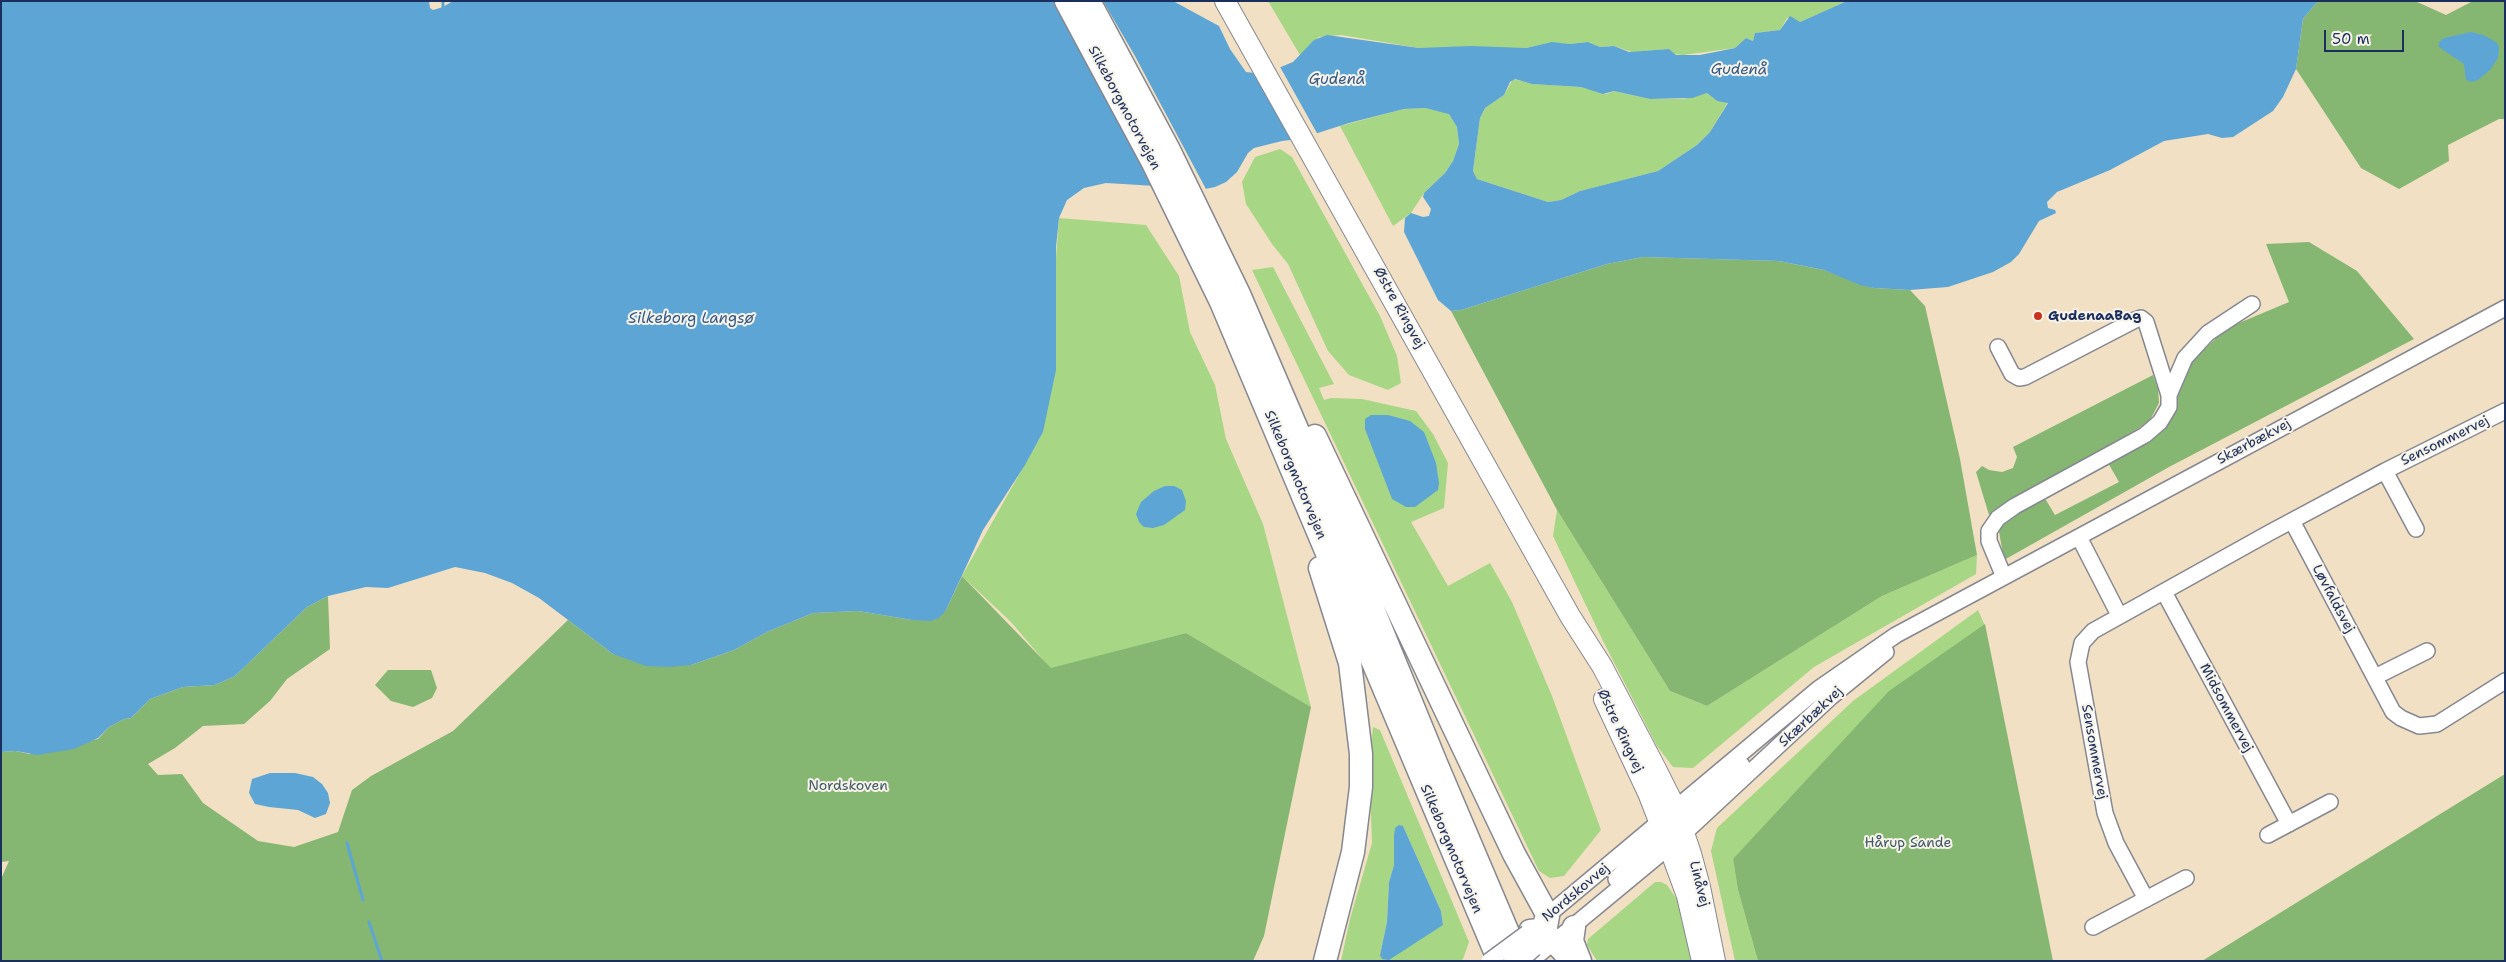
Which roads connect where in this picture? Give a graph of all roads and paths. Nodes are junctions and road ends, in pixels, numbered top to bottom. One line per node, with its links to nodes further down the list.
1 (1066, 1): 4 (highway, Silkeborgmotorvejen)
2 (1089, 1): 4 (highway, Silkeborgmotorvejen)
3 (1225, 1): 18 (main road, Østre Ringvej)
4 (1236, 295): 7 (highway, Silkeborgmotorvejen); 31 (highway, Silkeborgmotorvejen); 31 (highway)
5 (2252, 304): 9 (street)
6 (2505, 308): 14 (street, Skærbækvej)
7 (1238, 342): 32 (highway, Silkeborgmotorvejen); 33 (highway)
8 (1998, 347): 9 (street)
9 (2169, 395): 15 (street)
10 (2505, 412): 11 (street, Sensommervej)
11 (2385, 471): 12 (street, Sensommervej); 13 (street, Sensommervej)
12 (2292, 521): 16 (street, Sensommervej); 21 (street, Løvfaldsvej)
13 (2416, 530)
14 (2079, 537): 15 (street, Skærbækvej); 19 (street)
15 (2004, 577): 17 (street, Skærbækvej)
16 (2164, 592): 19 (street, Sensommervej); 24 (street, Midsommervej)
17 (1945, 609): 25 (street, Skærbækvej); 25 (street, Skærbækvej)
18 (1570, 616): 25 (main road, Østre Ringvej); 25 (main road, Østre Ringvej)
19 (2119, 616): 28 (street, Sensommervej)
20 (2426, 651): 21 (street)
21 (2375, 677): 22 (street, Løvfaldsvej)
22 (2505, 680)
23 (2330, 802): 24 (street)
24 (2289, 824): 26 (street)
25 (1674, 826): 29 (street, Nordskovvej); 31 (street, Nordskovvej); 36 (main road, Linåvej); 37 (main road)
26 (2268, 835)
27 (2186, 878): 28 (street)
28 (2146, 899): 30 (street)
29 (1574, 927): 31 (street, Nordskovvej); 35 (highway)
30 (2093, 927)
31 (1536, 942): 32 (highway, bridge); 34 (highway)
32 (1498, 960)
33 (1325, 961)
34 (1572, 961)
35 (1580, 961)
36 (1702, 961)
37 (1714, 961)

